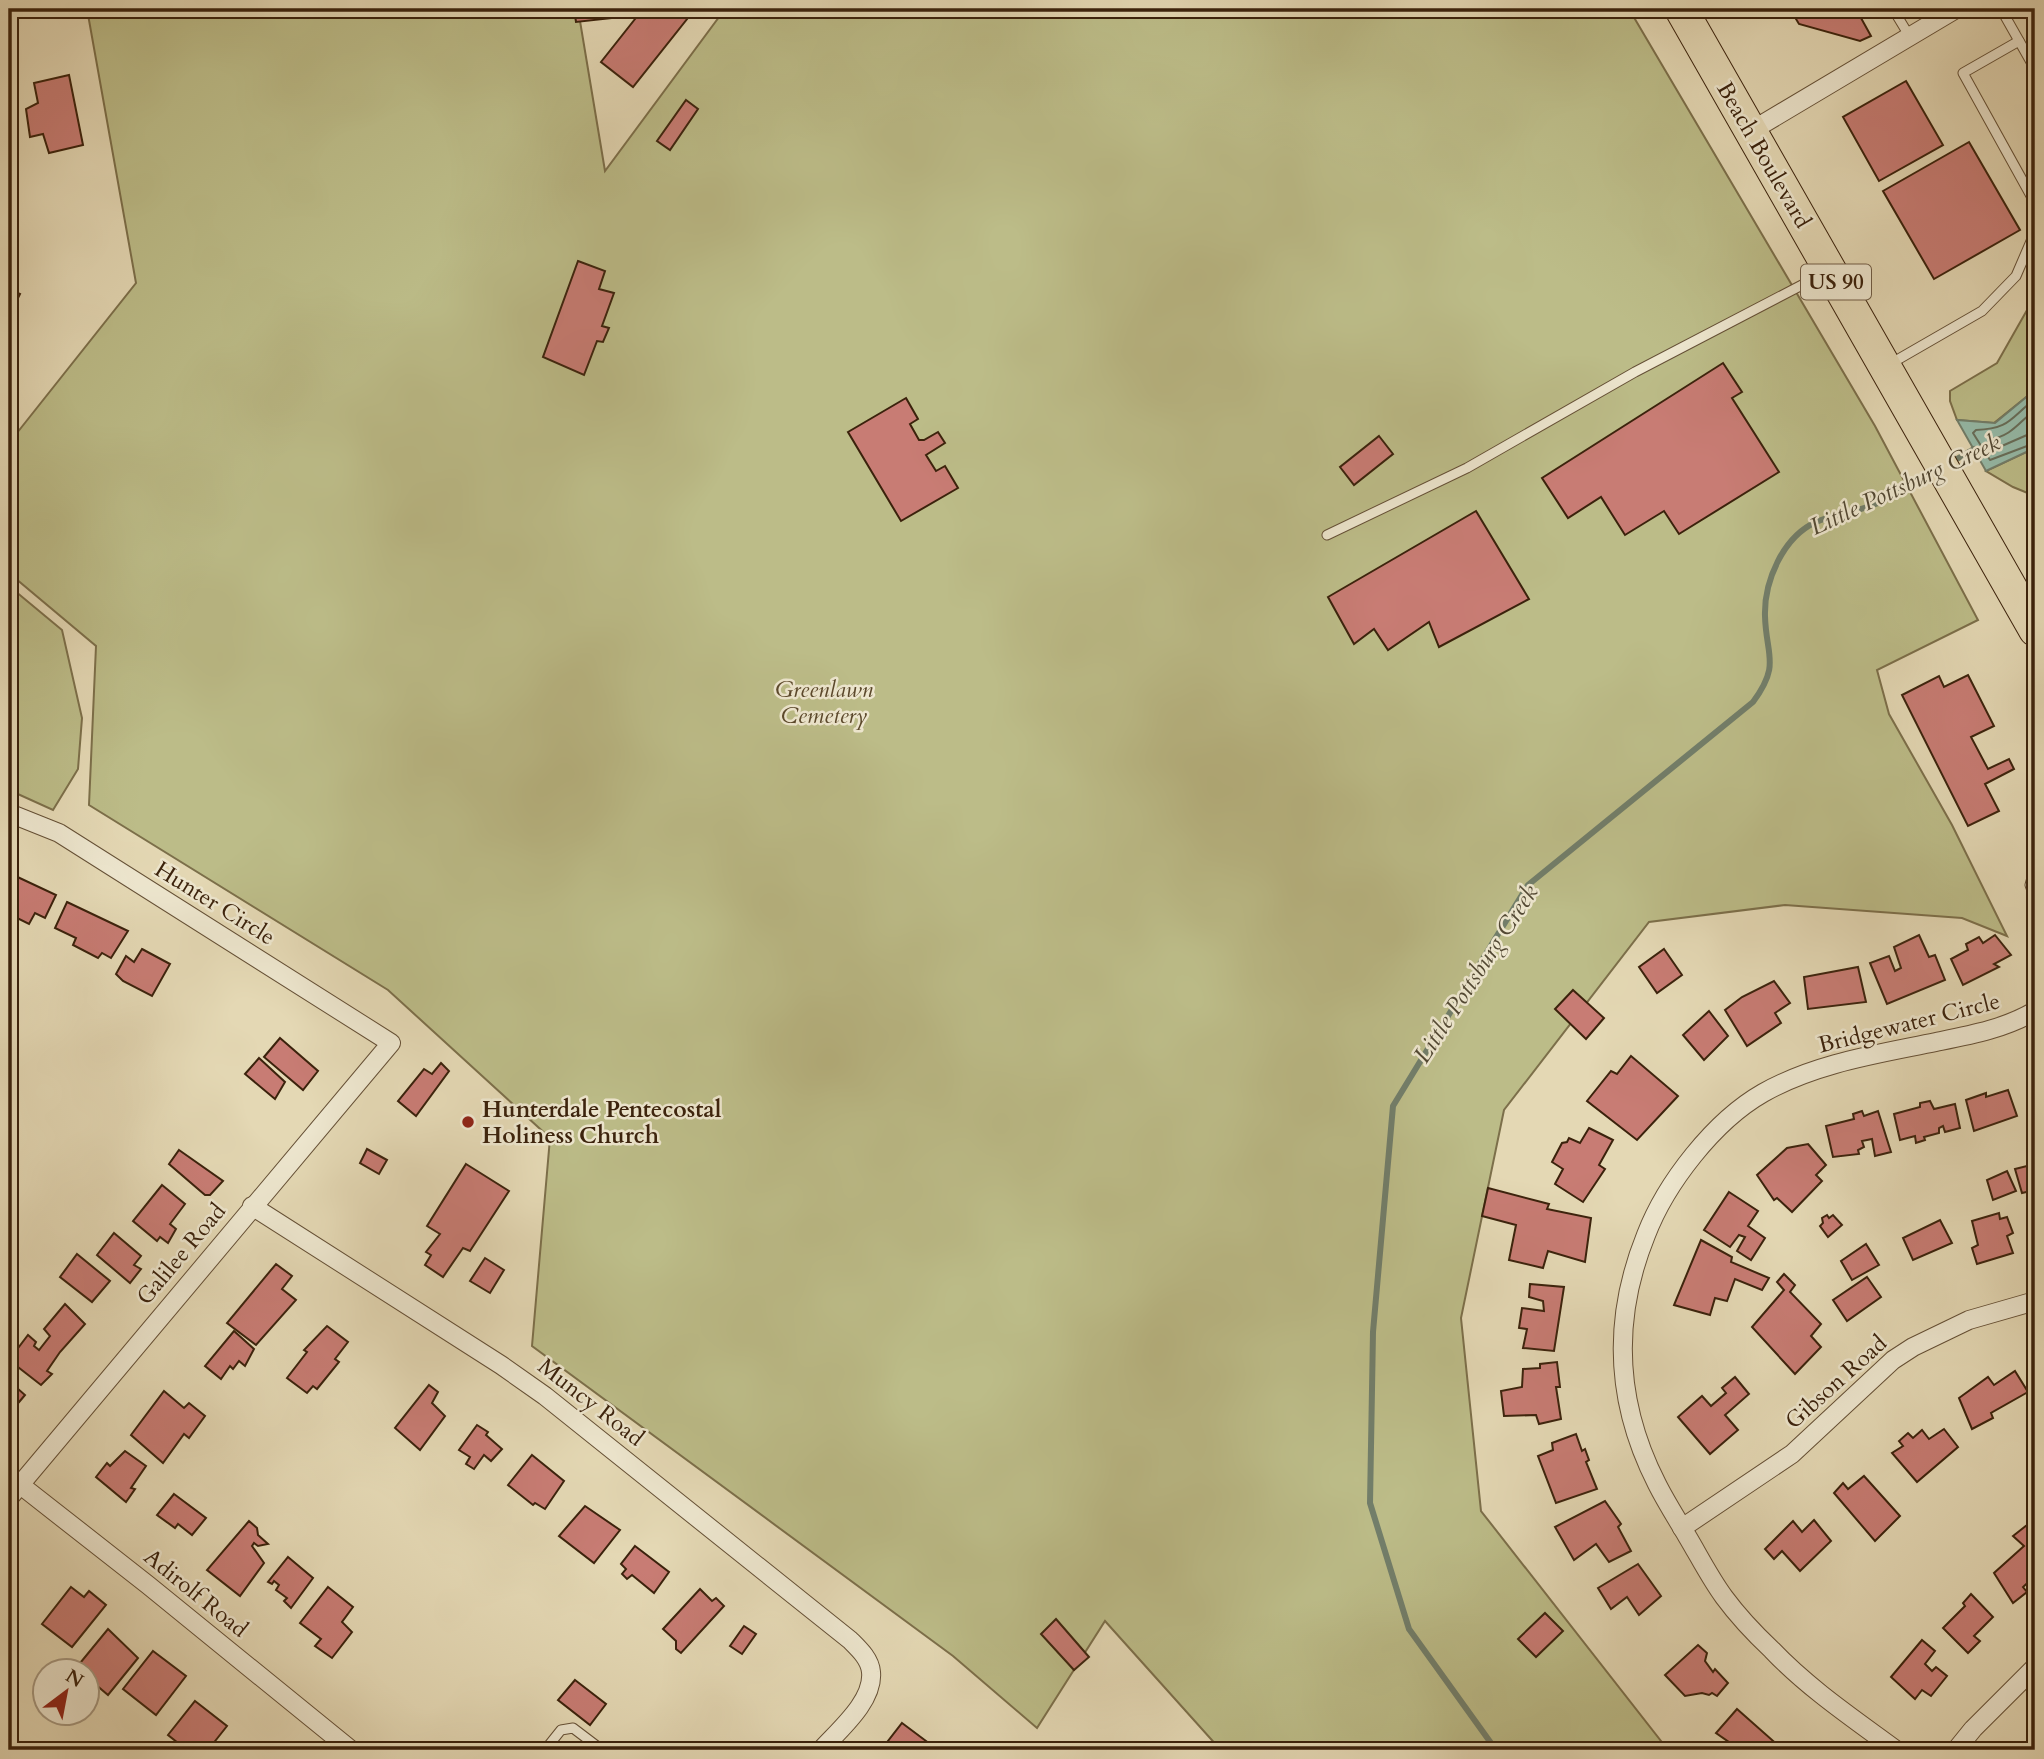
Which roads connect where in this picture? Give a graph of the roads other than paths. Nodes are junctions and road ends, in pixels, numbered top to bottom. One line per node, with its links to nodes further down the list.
1 (1682, 9): 8 (highway, Beach Boulevard / US 90)
2 (1893, 9): 5 (lane)
3 (1956, 9): 5 (street)
4 (2001, 9): 6 (lane)
5 (1910, 37): 8 (street)
6 (2019, 41): 7 (lane); 9 (lane)
7 (2035, 69)
8 (1751, 131): 11 (highway, Beach Boulevard / US 90)
9 (2035, 203)
10 (2035, 232): 12 (lane)
11 (1830, 271): 12 (highway, Beach Boulevard / US 90); 13 (lane)
12 (1885, 367): 14 (highway, Beach Boulevard / US 90)
13 (1327, 535)
14 (2035, 630)
15 (9, 813): 19 (street, Hunter Circle)
16 (2035, 867): 17 (lane)
17 (2035, 899)
18 (2035, 1011): 23 (street, Bridgewater Circle)
19 (391, 1043): 20 (street, Galilee Road)
20 (253, 1206): 22 (street, Galilee Road); 28 (street, Muncy Road)
21 (2035, 1301): 23 (street, Gibson Road)
22 (12, 1487): 25 (street, Adirolf Road)
23 (1682, 1528): 29 (street, Bridgewater Circle)
24 (2035, 1667): 30 (street)
25 (351, 1750)
26 (545, 1750): 27 (lane)
27 (602, 1750)
28 (821, 1750)
29 (1896, 1750)
30 (1956, 1750)

